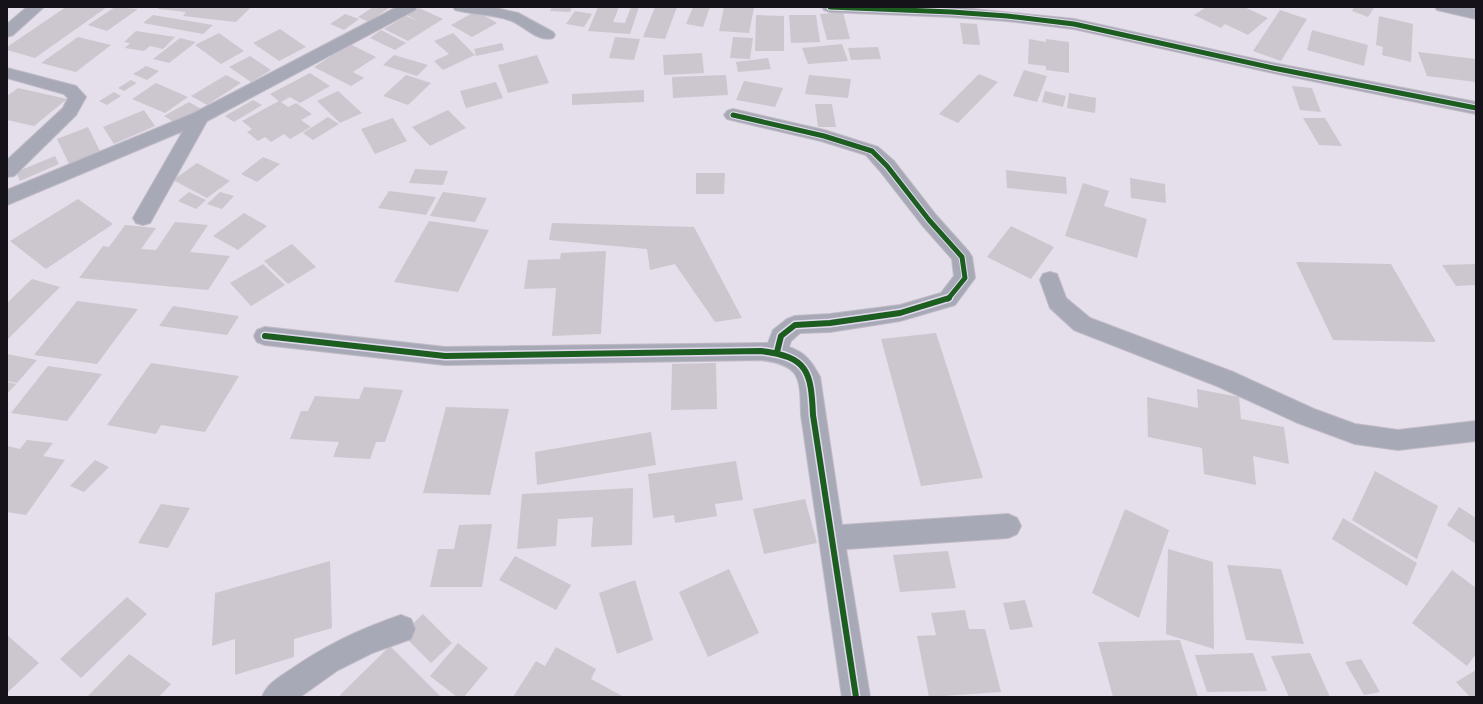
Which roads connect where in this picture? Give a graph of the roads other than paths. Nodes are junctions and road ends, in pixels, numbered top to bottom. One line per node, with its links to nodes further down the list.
1 (36, 7): 8 (street)
2 (409, 7): 13 (street)
3 (461, 7): 9 (street)
4 (830, 7): 6 (street)
5 (1443, 7): 7 (street)
6 (952, 9): 11 (street)
7 (1476, 14)
8 (7, 32)
9 (547, 35)
10 (7, 74): 14 (street)
11 (1476, 108)
12 (733, 115): 19 (street)
13 (200, 117): 15 (street); 16 (street)
14 (7, 171)
15 (7, 198)
16 (143, 218)
17 (1050, 280): 20 (street)
18 (264, 336): 19 (street)
19 (777, 352): 22 (street)
20 (1476, 431)
21 (1008, 526): 22 (street)
22 (833, 538): 25 (street)
23 (401, 628): 24 (street)
24 (276, 697)
25 (856, 697)

